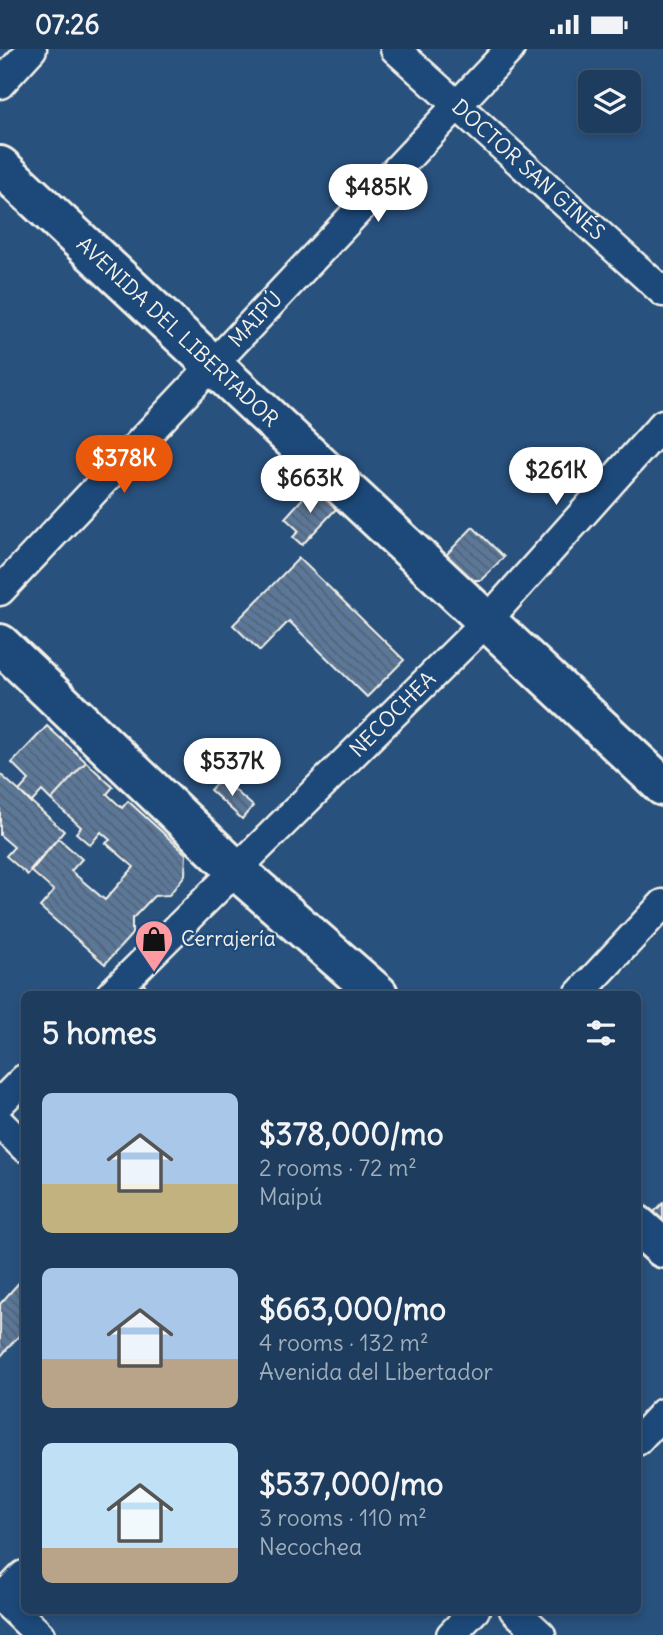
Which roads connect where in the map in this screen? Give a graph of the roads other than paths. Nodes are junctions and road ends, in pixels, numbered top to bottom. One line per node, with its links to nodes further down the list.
1 (32, 49): 4 (street)
2 (395, 49): 5 (street, DOCTOR SAN GINÉS)
3 (510, 49): 5 (street, MAIPÚ)
4 (0, 84)
5 (457, 104): 7 (street, DOCTOR SAN GINÉS); 8 (street, MAIPÚ)
6 (0, 166): 8 (main road, AVENIDA DEL LIBERTADOR)
7 (663, 292)
8 (212, 365): 10 (street, MAIPÚ); 11 (main road, AVENIDA DEL LIBERTADOR)
9 (663, 424): 11 (street, NECOCHEA)
10 (0, 591)
11 (485, 623): 13 (main road, AVENIDA DEL LIBERTADOR); 14 (street, NECOCHEA)
12 (0, 644): 14 (main road)
13 (663, 786)
14 (236, 870): 16 (street, NECOCHEA); 17 (main road)
15 (663, 904): 18 (street)
16 (114, 991)
17 (375, 991)
18 (582, 991)
19 (21, 1082): 20 (street)
20 (0, 1103)
21 (0, 1123): 22 (street)
22 (21, 1144)
23 (641, 1229): 24 (main road)
24 (663, 1248)
25 (663, 1413): 26 (street)
26 (641, 1437)
27 (21, 1578): 28 (street)
28 (1, 1599): 31 (street)
29 (471, 1614): 32 (street)
30 (518, 1614): 33 (street)
31 (40, 1635)
32 (451, 1635)
33 (541, 1635)

